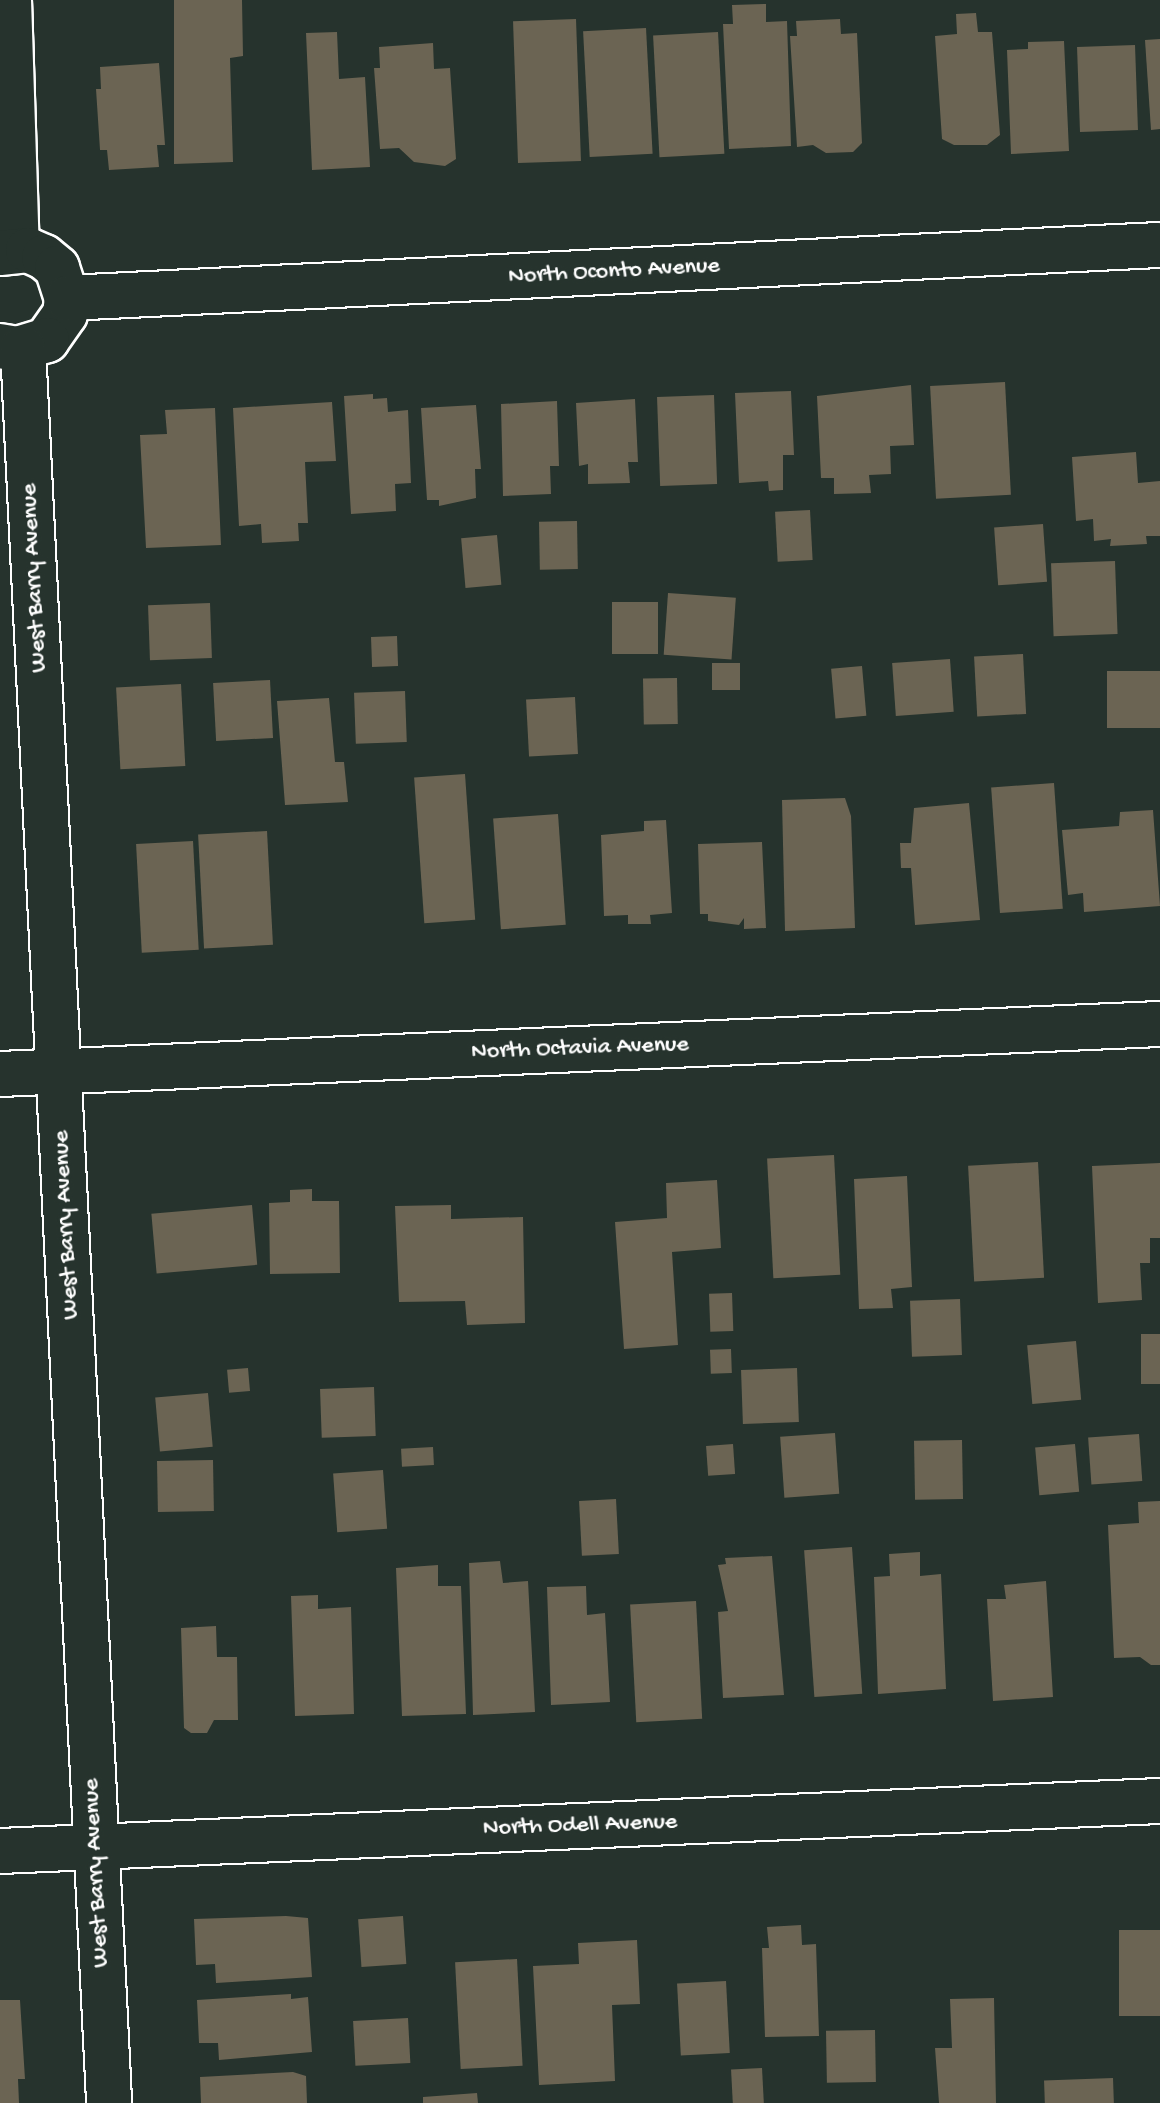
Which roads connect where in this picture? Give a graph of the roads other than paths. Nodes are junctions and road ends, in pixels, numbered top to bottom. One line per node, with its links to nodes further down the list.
1 (9, 0): 3 (street)
2 (1160, 245): 4 (street, North Oconto Avenue)
3 (8, 251): 4 (street)
4 (67, 298): 5 (street)
5 (12, 347): 7 (street, West Barry Avenue)
6 (1160, 1024): 7 (street, North Octavia Avenue)
7 (59, 1071): 8 (street, North Octavia Avenue); 10 (street, West Barry Avenue)
8 (0, 1074)
9 (1160, 1801): 10 (street, North Odell Avenue)
10 (95, 1847): 11 (street, North Odell Avenue); 12 (street, West Barry Avenue)
11 (0, 1851)
12 (109, 2103)

